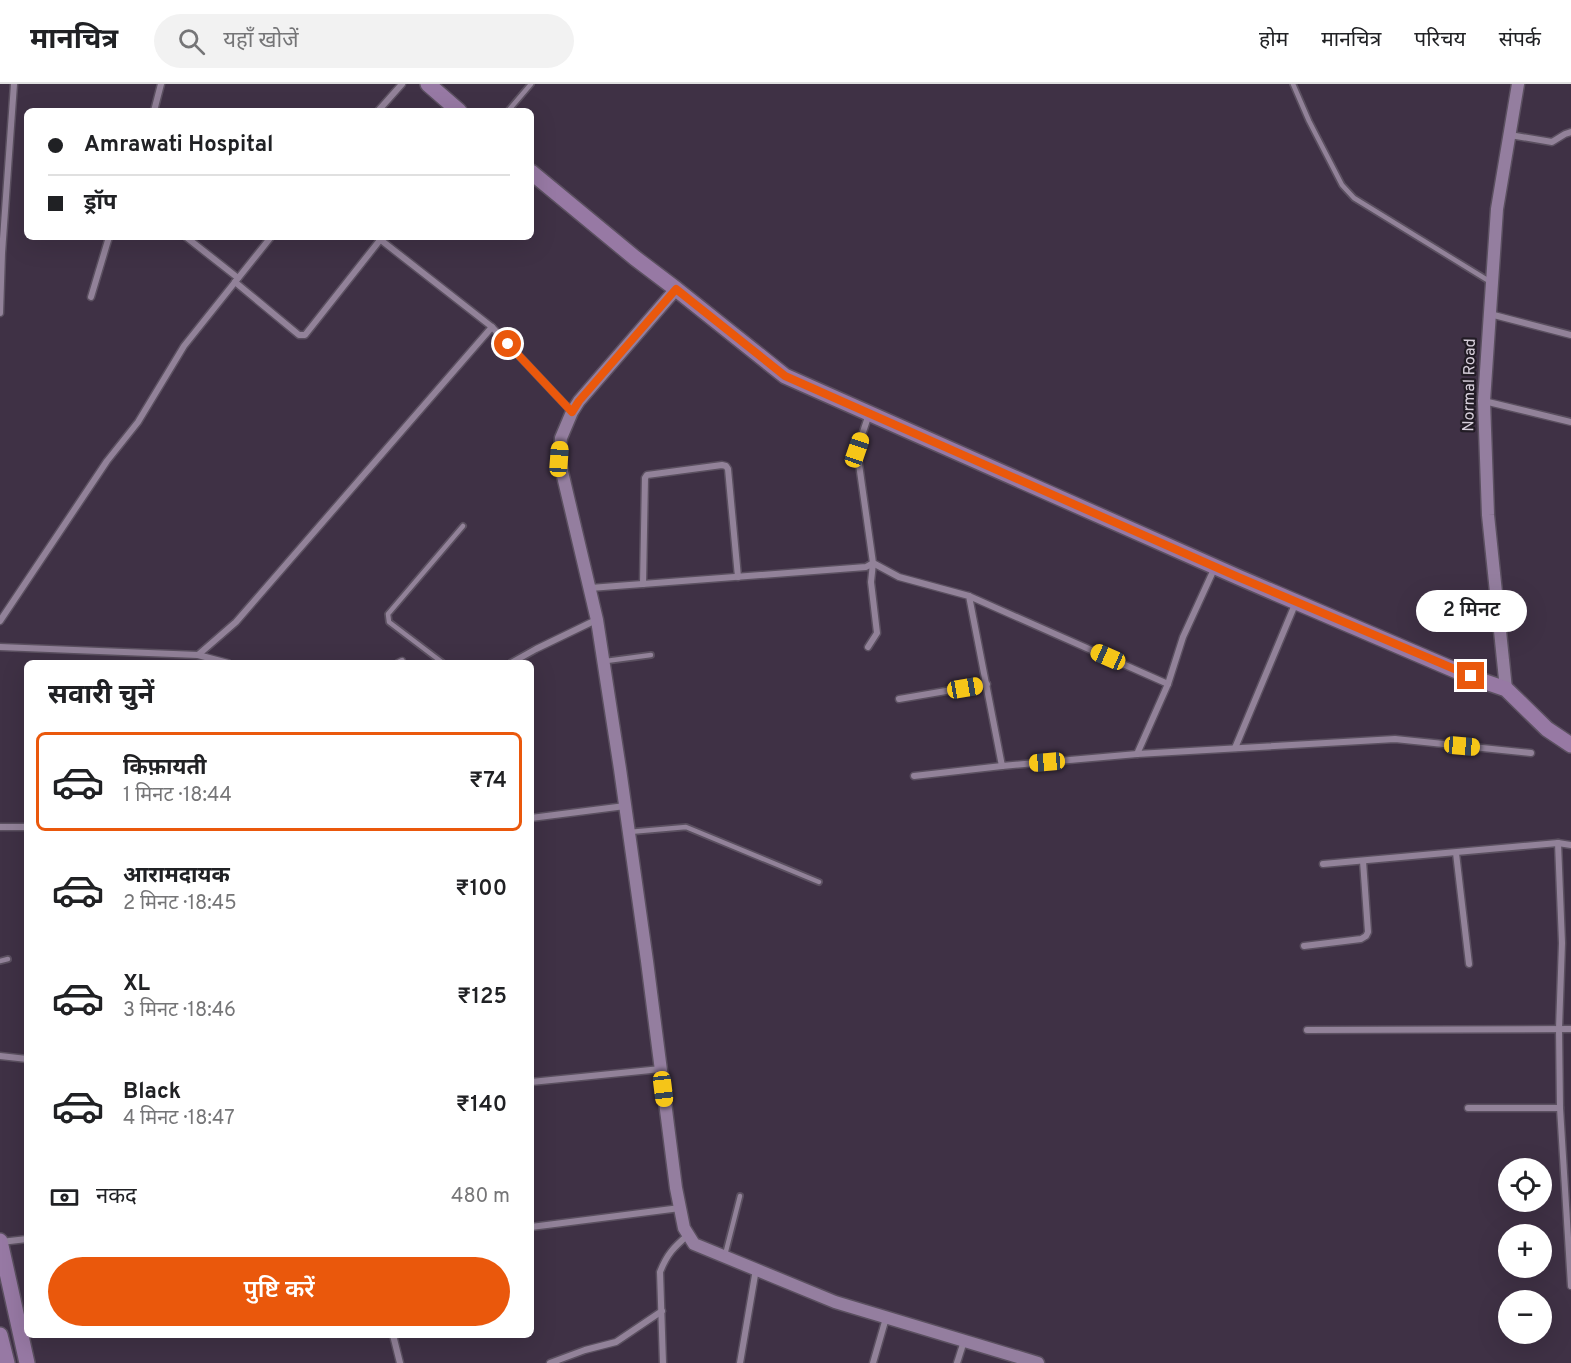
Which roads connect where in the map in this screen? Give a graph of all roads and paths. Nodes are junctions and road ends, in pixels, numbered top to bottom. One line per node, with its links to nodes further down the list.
1 (14, 84): 15 (street)
2 (161, 84): 8 (street)
3 (402, 84): 9 (street)
4 (429, 84): 10 (main road)
5 (531, 84): 11 (lane)
6 (1293, 84): 23 (lane)
7 (1518, 84): 13 (main road, Normal Road)
8 (155, 108)
9 (381, 108)
10 (456, 108)
11 (511, 108)
12 (1571, 132): 13 (street)
13 (1510, 135): 23 (main road, Normal Road)
14 (0, 160): 15 (street)
15 (9, 162): 26 (street)
16 (534, 174): 24 (main road)
17 (108, 240): 25 (street)
18 (190, 240): 22 (street)
19 (269, 240): 22 (street)
20 (376, 240): 22 (street)
21 (381, 240): 28 (street)
22 (237, 280): 43 (street)
23 (1492, 282): 27 (main road, Normal Road)
24 (676, 289): 31 (main road); 32 (main road)
25 (91, 297)
26 (0, 313)
27 (1489, 314): 29 (street); 30 (main road, Normal Road)
28 (492, 327): 31 (street); 46 (street)
29 (1571, 335)
30 (1484, 401): 33 (street); 54 (main road, Normal Road)
31 (572, 412): 39 (main road)
32 (870, 414): 35 (street); 36 (main road)
33 (1571, 422)
34 (463, 526): 49 (lane)
35 (873, 563): 37 (street); 40 (street); 45 (street)
36 (1215, 567): 41 (main road); 53 (street)
37 (738, 577): 38 (street); 38 (street)
38 (642, 584): 39 (street)
39 (590, 588): 42 (main road)
40 (969, 596): 52 (street); 53 (street)
41 (1296, 602): 54 (main road); 57 (street)
42 (597, 620): 50 (street); 51 (main road)
43 (0, 621)
44 (0, 647): 46 (street)
45 (868, 647)
46 (198, 655): 48 (street)
47 (651, 655): 51 (lane)
48 (217, 660)
49 (439, 660)
50 (516, 660)
51 (603, 661): 62 (main road)
52 (987, 684): 55 (street); 60 (street)
53 (1168, 684): 59 (street)
54 (1506, 689): 56 (main road)
55 (899, 699)
56 (1571, 746)
57 (1235, 748): 58 (street); 59 (street)
58 (1531, 753)
59 (1137, 754): 60 (street)
60 (1002, 766): 61 (street)
61 (914, 776)
62 (625, 806): 63 (street); 66 (main road)
63 (534, 818)
64 (0, 827): 65 (street)
65 (24, 827)
66 (629, 832): 72 (lane); 82 (main road)
67 (1558, 843): 68 (street); 69 (street); 77 (street)
68 (1571, 845)
69 (1456, 853): 70 (street); 76 (street)
70 (1363, 861): 71 (street); 73 (street)
71 (1323, 864)
72 (819, 882)
73 (1304, 946)
74 (8, 959): 75 (lane)
75 (0, 961)
76 (1469, 964)
77 (1559, 1029): 78 (street); 79 (street); 85 (street)
78 (1571, 1029)
79 (1307, 1030)
80 (0, 1056): 81 (street)
81 (24, 1059)
82 (660, 1070): 83 (street); 87 (main road)
83 (534, 1082)
84 (1468, 1108): 85 (street)
85 (1560, 1108): 94 (street)
86 (740, 1196): 92 (lane)
87 (680, 1208): 88 (street); 89 (main road)
88 (534, 1227)
89 (689, 1235): 92 (main road); 95 (street)
90 (24, 1239): 91 (street)
91 (0, 1241): 101 (main road)
92 (724, 1257): 93 (main road)
93 (756, 1269): 96 (main road); 105 (street)
94 (1571, 1286)
95 (662, 1311): 103 (street); 104 (street)
96 (886, 1318): 99 (main road); 106 (street)
97 (0, 1335): 100 (main road)
98 (394, 1338): 102 (street)
99 (964, 1341): 107 (street); 108 (main road)
100 (7, 1363)
101 (27, 1363)
102 (400, 1363)
103 (550, 1363)
104 (663, 1363)
105 (740, 1363)
106 (873, 1363)
107 (957, 1363)
108 (1038, 1363)

